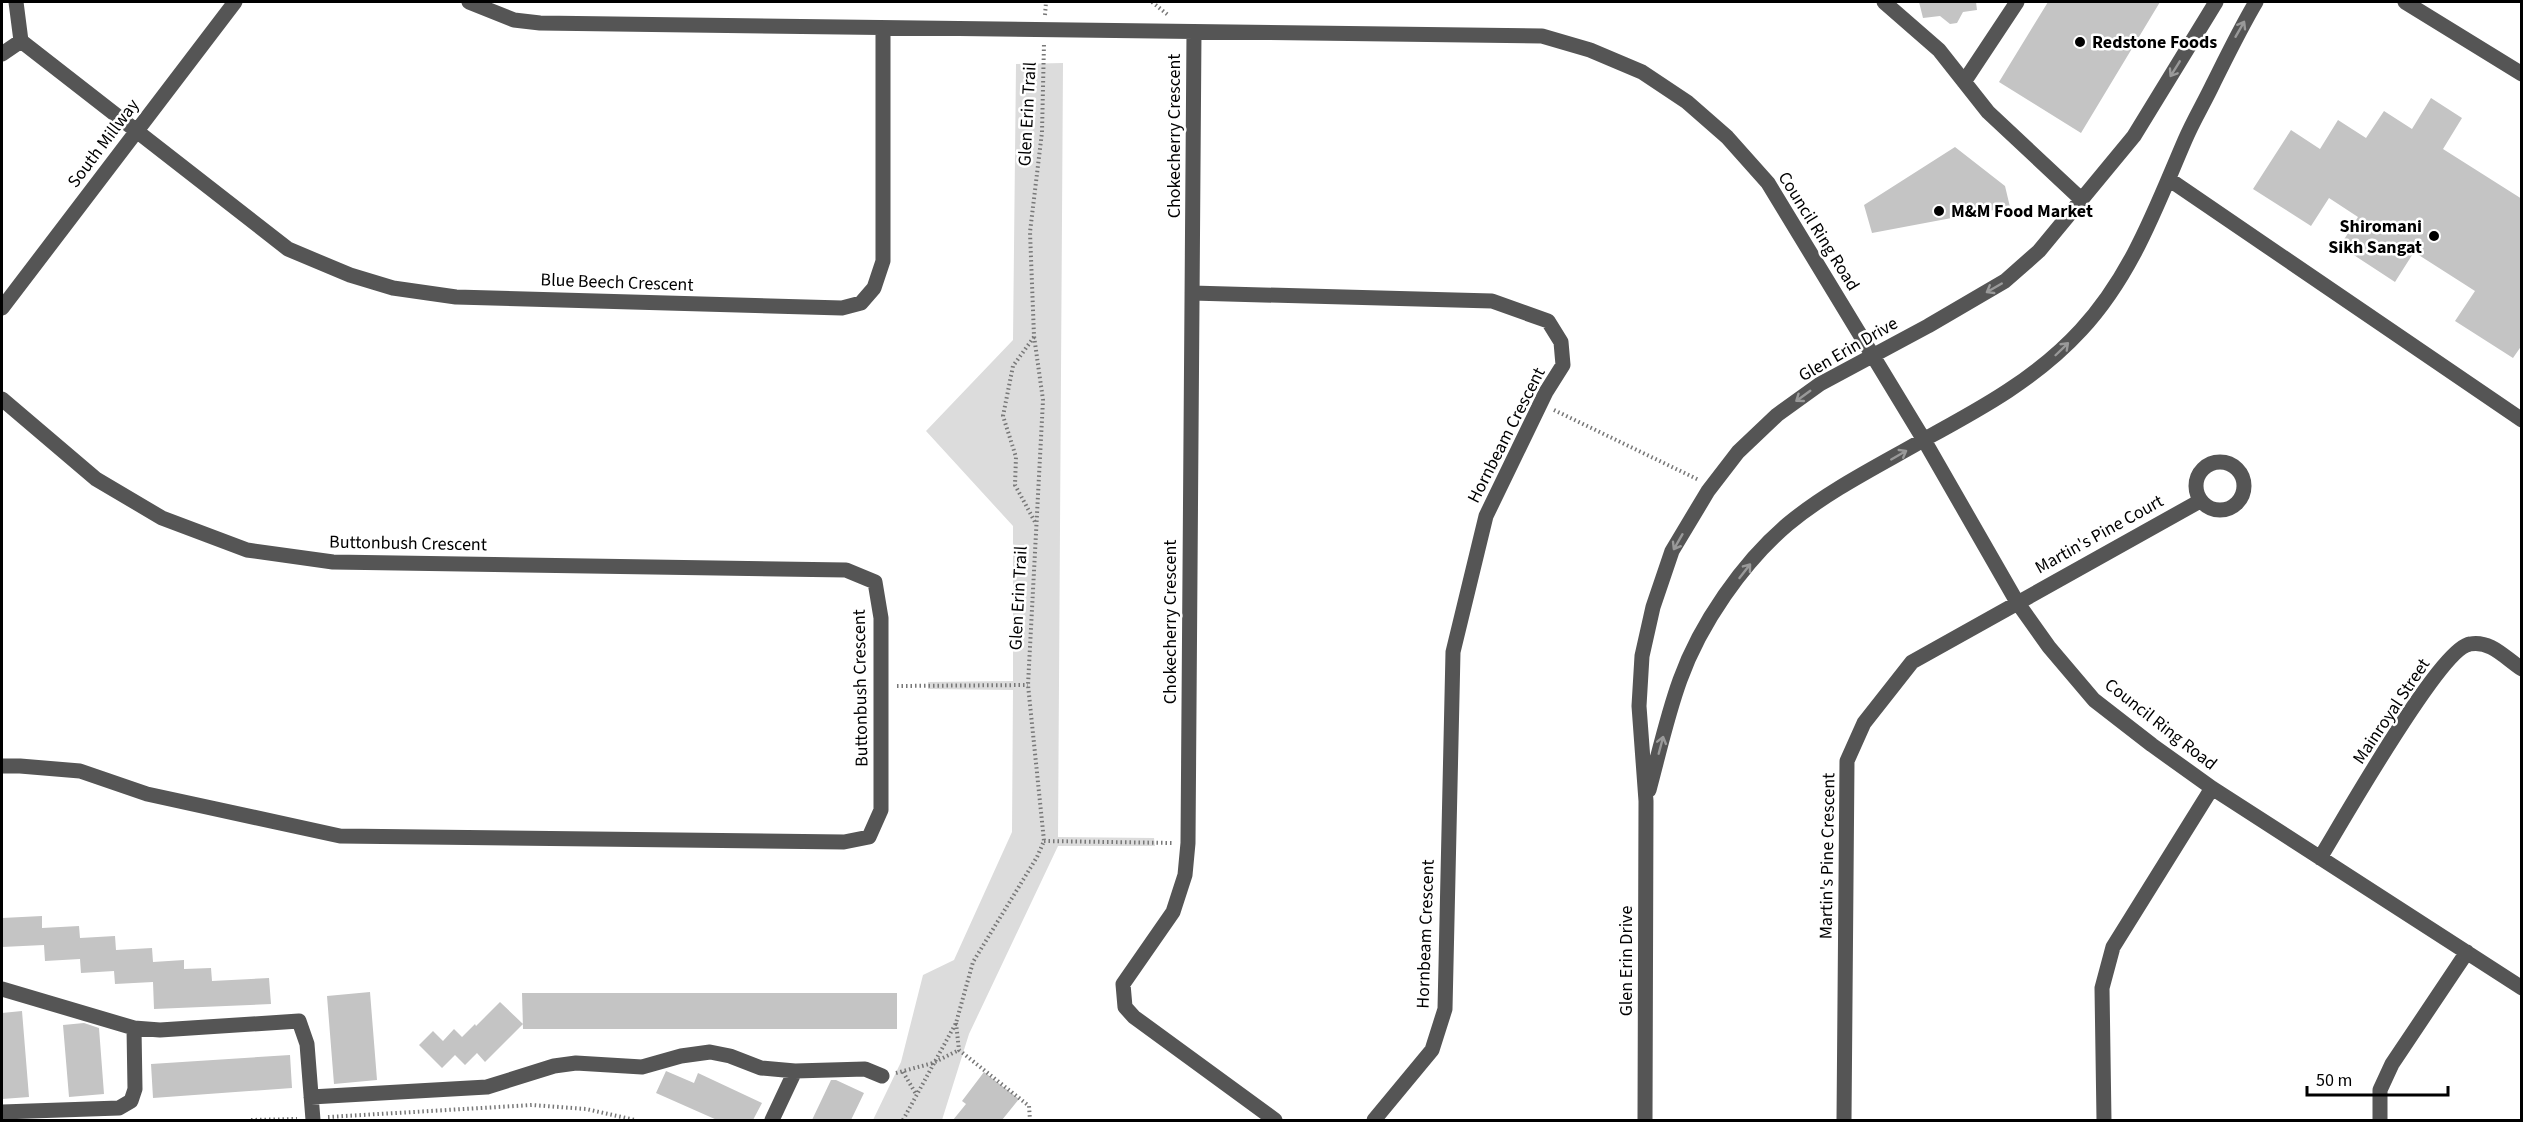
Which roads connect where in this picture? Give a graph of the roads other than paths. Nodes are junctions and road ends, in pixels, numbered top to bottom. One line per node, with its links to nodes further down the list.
1 (16, 2): 11 (street)
2 (235, 2): 15 (street, South Millway)
3 (469, 2): 9 (street, Council Ring Road)
4 (1884, 2): 14 (street)
5 (2017, 2): 14 (street)
6 (2216, 2): 17 (street, Glen Erin Drive, one-way to 17)
7 (2256, 2): 16 (street, Glen Erin Drive, one-way to 7)
8 (2405, 2): 13 (street)
9 (882, 28): 10 (street, Council Ring Road); 15 (street, Blue Beech Crescent)
10 (1194, 32): 18 (street, Chokecherry Crescent); 20 (street, Council Ring Road)
11 (21, 41): 12 (street); 15 (street, Blue Beech Crescent)
12 (2, 54)
13 (2522, 74)
14 (1964, 82): 17 (street)
15 (136, 133): 19 (street, South Millway)
16 (2169, 180): 22 (street); 23 (street, Glen Erin Drive, one-way to 16)
17 (2082, 200): 20 (street, Glen Erin Drive, one-way to 20)
18 (1192, 293): 41 (street, Chokecherry Crescent); 42 (street, Hornbeam Crescent)
19 (2, 308)
20 (1871, 355): 23 (street, Council Ring Road); 29 (street, Glen Erin Drive, one-way to 29)
21 (2, 399): 27 (street, Buttonbush Crescent)
22 (2522, 420)
23 (1924, 440): 25 (street, Council Ring Road); 29 (street, Glen Erin Drive, one-way to 23)
24 (2200, 501): 25 (street, Martin's Pine Court)
25 (2017, 602): 28 (street, Council Ring Road); 44 (street, Martin's Pine Crescent)
26 (2522, 669): 30 (street, Mainroyal Street)
27 (2, 766)
28 (2212, 788): 30 (street, Council Ring Road); 45 (street)
29 (1646, 801): 43 (street, Glen Erin Drive)
30 (2320, 858): 31 (street, Council Ring Road)
31 (2467, 952): 32 (street, Council Ring Road); 46 (street)
32 (2522, 988)
33 (2, 989): 34 (street)
34 (134, 1028): 37 (street); 38 (street)
35 (795, 1071): 36 (street); 37 (street); 40 (street)
36 (882, 1076)
37 (311, 1097): 39 (street)
38 (2, 1112)
39 (313, 1119)
40 (772, 1120)
41 (1275, 1120)
42 (1374, 1120)
43 (1645, 1120)
44 (1844, 1120)
45 (2104, 1120)
46 (2380, 1120)

